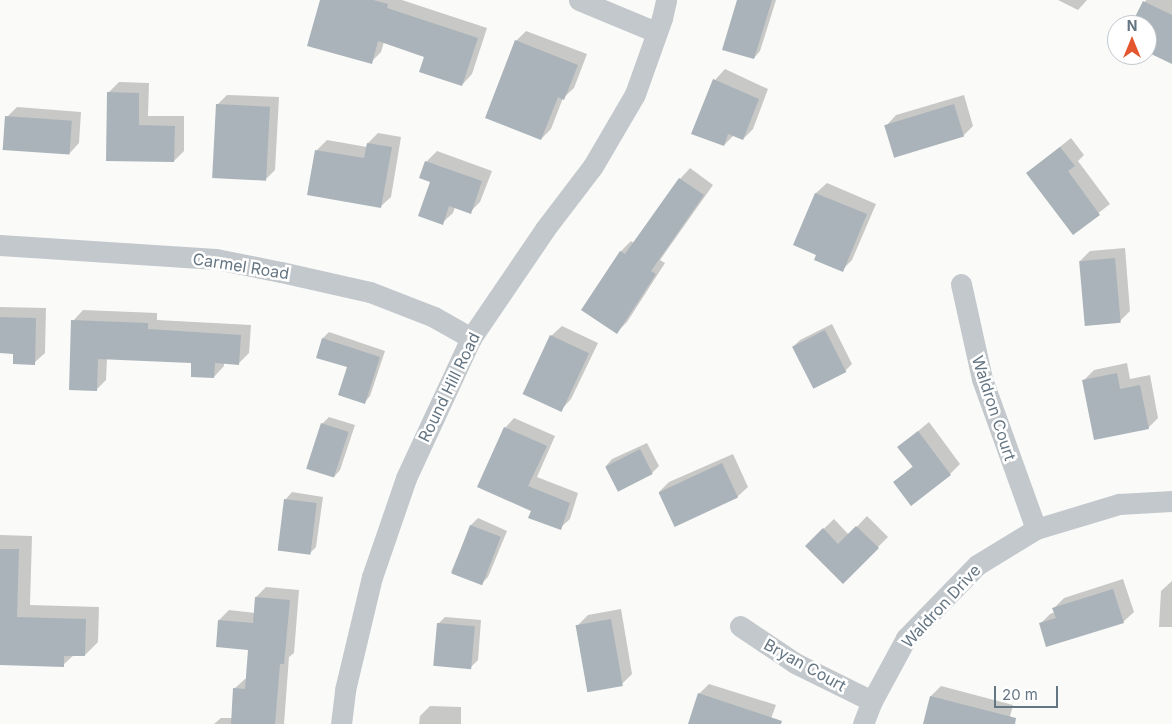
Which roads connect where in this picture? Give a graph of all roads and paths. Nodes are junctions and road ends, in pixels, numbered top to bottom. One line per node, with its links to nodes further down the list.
1 (579, 0): 3 (street)
2 (666, 0): 3 (street, Round Hill Road)
3 (656, 32): 6 (street, Round Hill Road)
4 (0, 245): 6 (street, Carmel Road)
5 (961, 284): 8 (street, Waldron Court)
6 (471, 338): 11 (street, Round Hill Road)
7 (1172, 502): 8 (street, Waldron Drive)
8 (1036, 529): 10 (street, Waldron Drive)
9 (740, 626): 10 (street, Bryan Court)
10 (872, 701): 12 (street, Waldron Drive)
11 (341, 724)
12 (863, 724)

